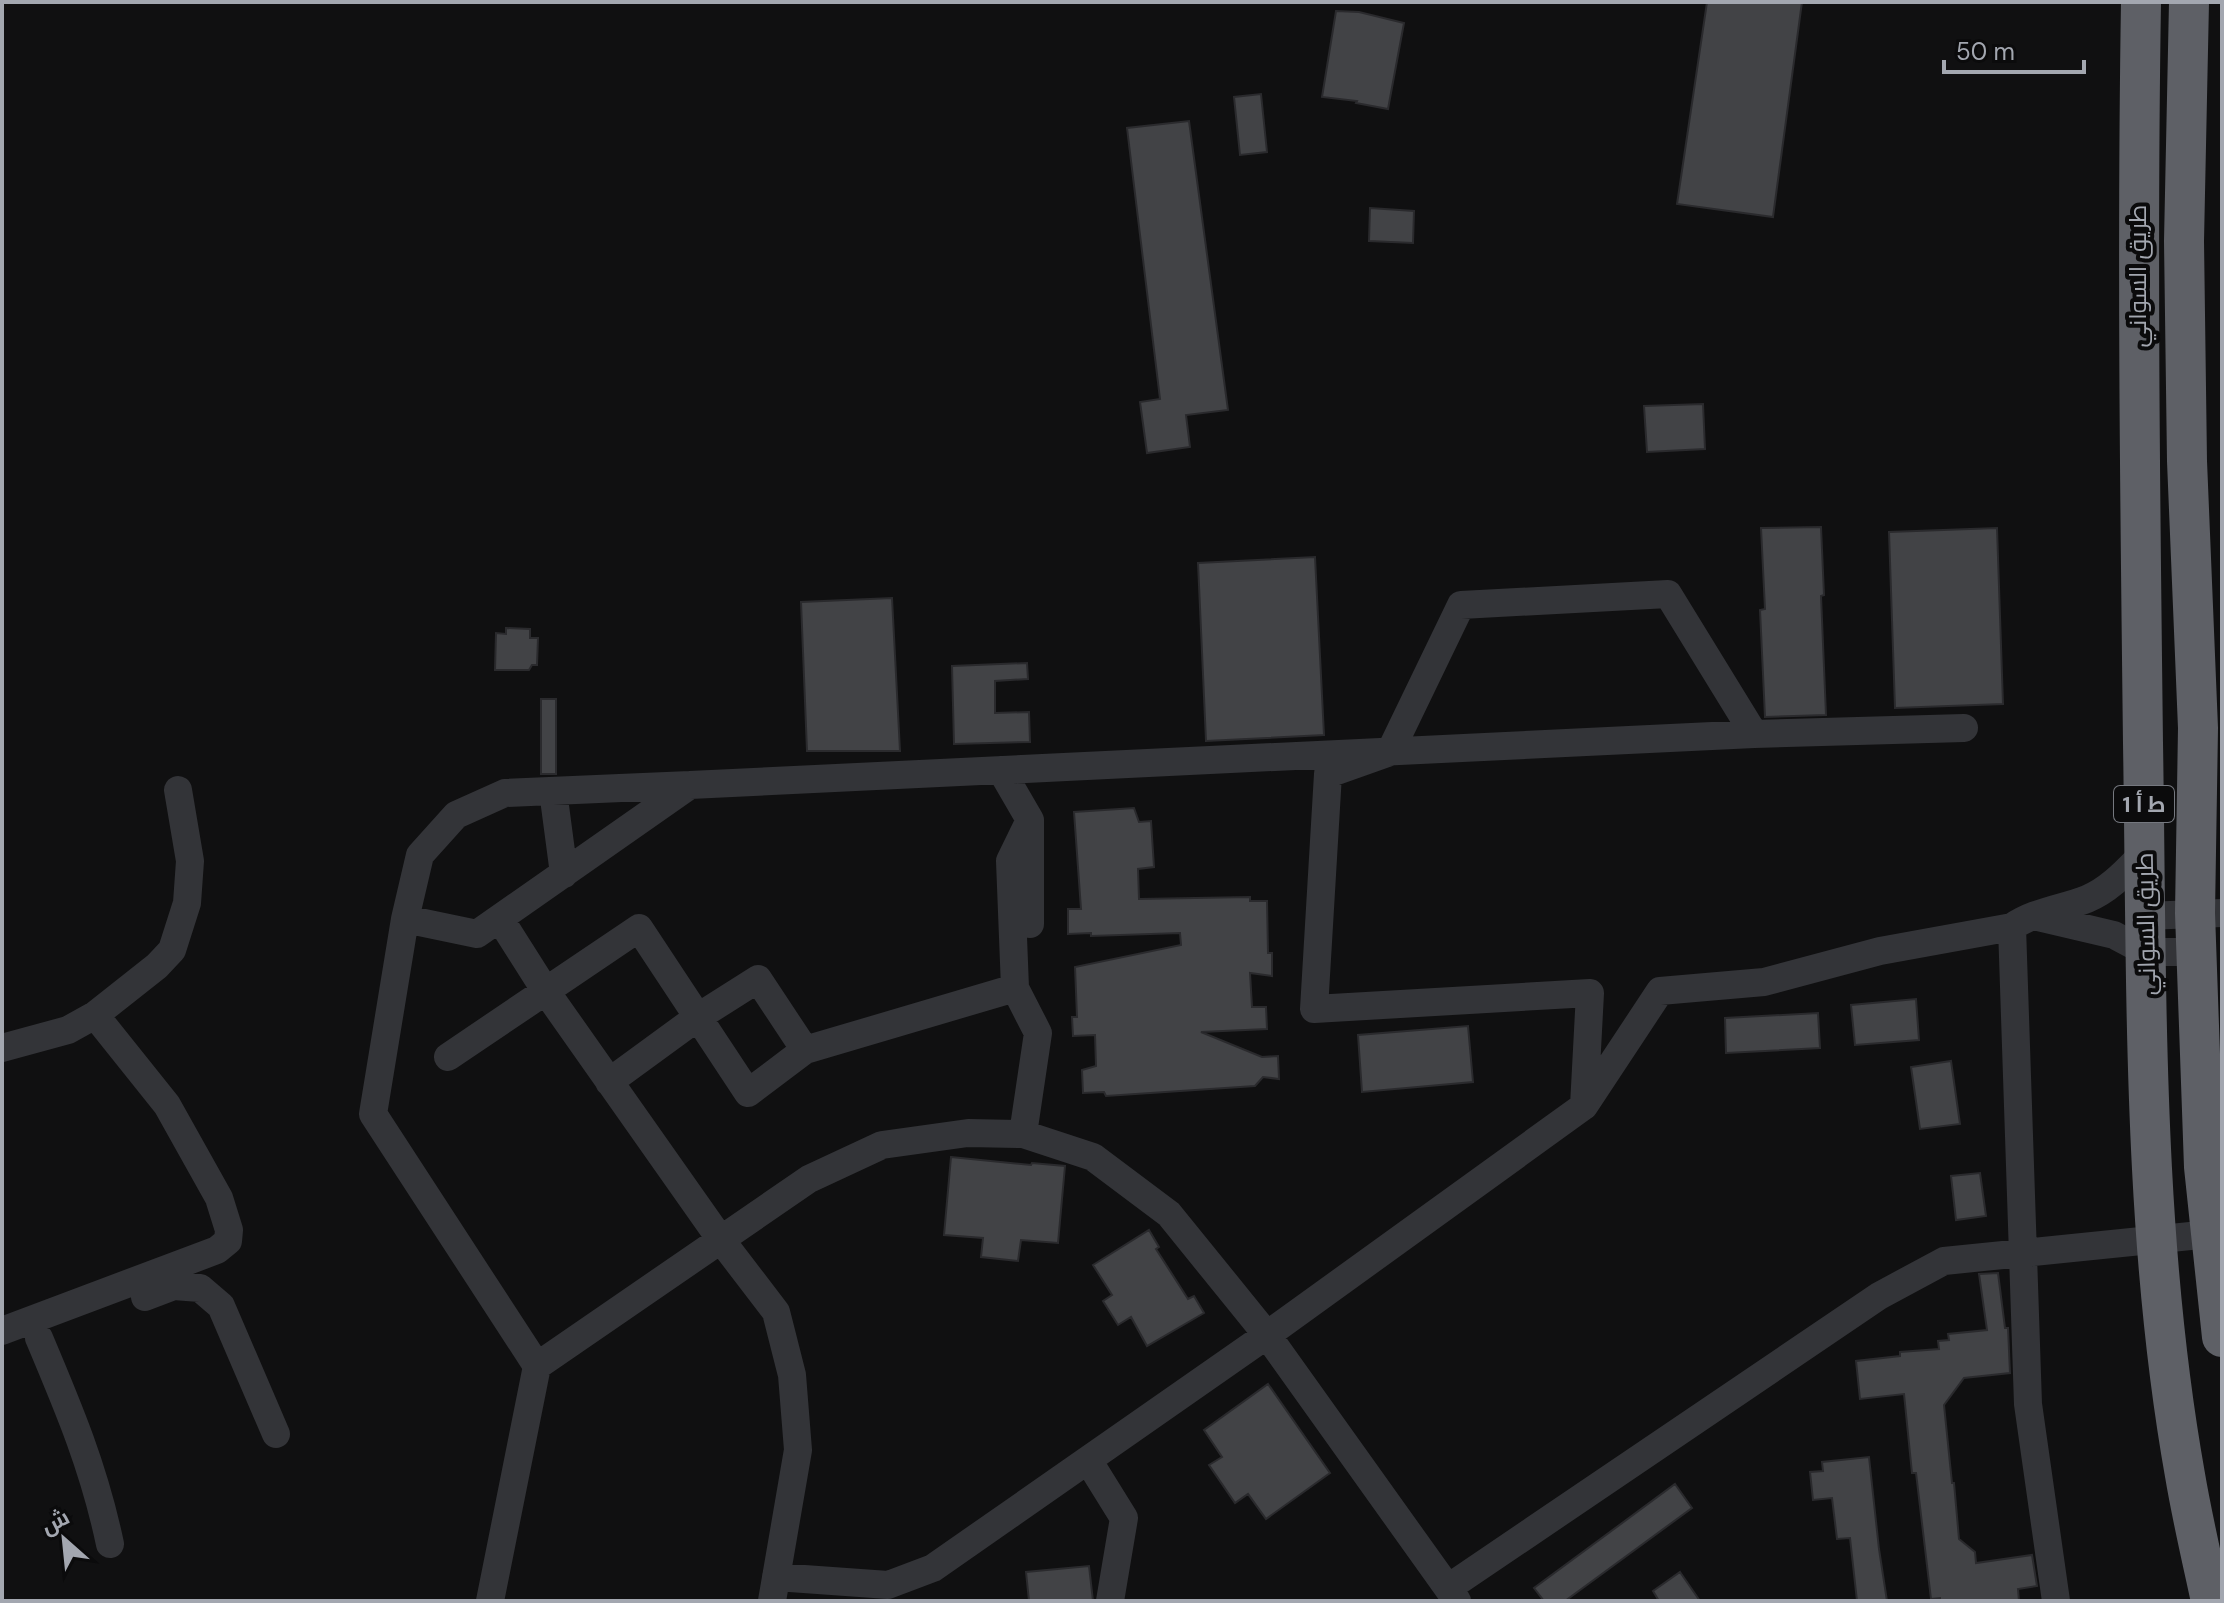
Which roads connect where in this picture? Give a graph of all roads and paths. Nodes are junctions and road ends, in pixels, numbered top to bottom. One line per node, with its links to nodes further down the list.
1 (2141, 2): 12 (highway, طريق السواني / ط أ 1)
2 (2189, 2): 4 (highway, طريق السواني / ط أ 1)
3 (1964, 728): 5 (street)
4 (2210, 728): 14 (highway, طريق السواني / ط أ 1)
5 (1754, 734): 6 (street); 6 (street)
6 (1390, 752): 7 (street); 30 (street)
7 (1001, 770): 8 (street); 11 (street)
8 (690, 785): 10 (street); 13 (street)
9 (178, 790): 22 (street)
10 (553, 791): 13 (street); 15 (street)
11 (1030, 820): 20 (street); 24 (street)
12 (2145, 852): 17 (street); 18 (highway, طريق السواني / ط أ 1)
13 (564, 874): 16 (street)
14 (2208, 913): 18 (street); 19 (highway, طريق السواني / ط أ 1)
15 (405, 919): 16 (street); 41 (street)
16 (500, 919): 21 (street)
17 (2023, 922): 18 (street); 30 (street); 35 (street)
18 (2145, 934): 19 (street); 34 (highway, طريق السواني / ط أ 1)
19 (2196, 952): 27 (highway, طريق السواني / ط أ 1)
20 (1015, 988): 24 (street); 26 (street)
21 (545, 990): 23 (street); 28 (street); 29 (street)
22 (95, 1015): 25 (street); 36 (street)
23 (698, 1017): 26 (street); 26 (street); 29 (street)
24 (1038, 1033): 31 (street)
25 (2, 1048)
26 (805, 1050)
27 (2211, 1054): 32 (highway, طريق السواني / ط أ 1)
28 (448, 1057)
29 (609, 1082): 33 (street)
30 (1584, 1106): 37 (street)
31 (1023, 1134): 33 (street); 37 (street)
32 (2213, 1212): 34 (street); 38 (highway, طريق السواني / ط أ 1)
33 (721, 1240): 41 (street); 45 (street)
34 (2158, 1240): 35 (street); 50 (highway, طريق السواني / ط أ 1)
35 (2023, 1254): 46 (street); 49 (street)
36 (2, 1331)
37 (1267, 1335): 43 (street); 46 (street)
38 (2222, 1337)
39 (39, 1338): 40 (street); 42 (street); 44 (street)
40 (2, 1352)
41 (537, 1366): 47 (street)
42 (276, 1434)
43 (1088, 1460): 45 (street); 48 (street)
44 (110, 1544)
45 (774, 1589)
46 (1453, 1594)
47 (490, 1601)
48 (1110, 1601)
49 (2056, 1601)
50 (2211, 1601)

